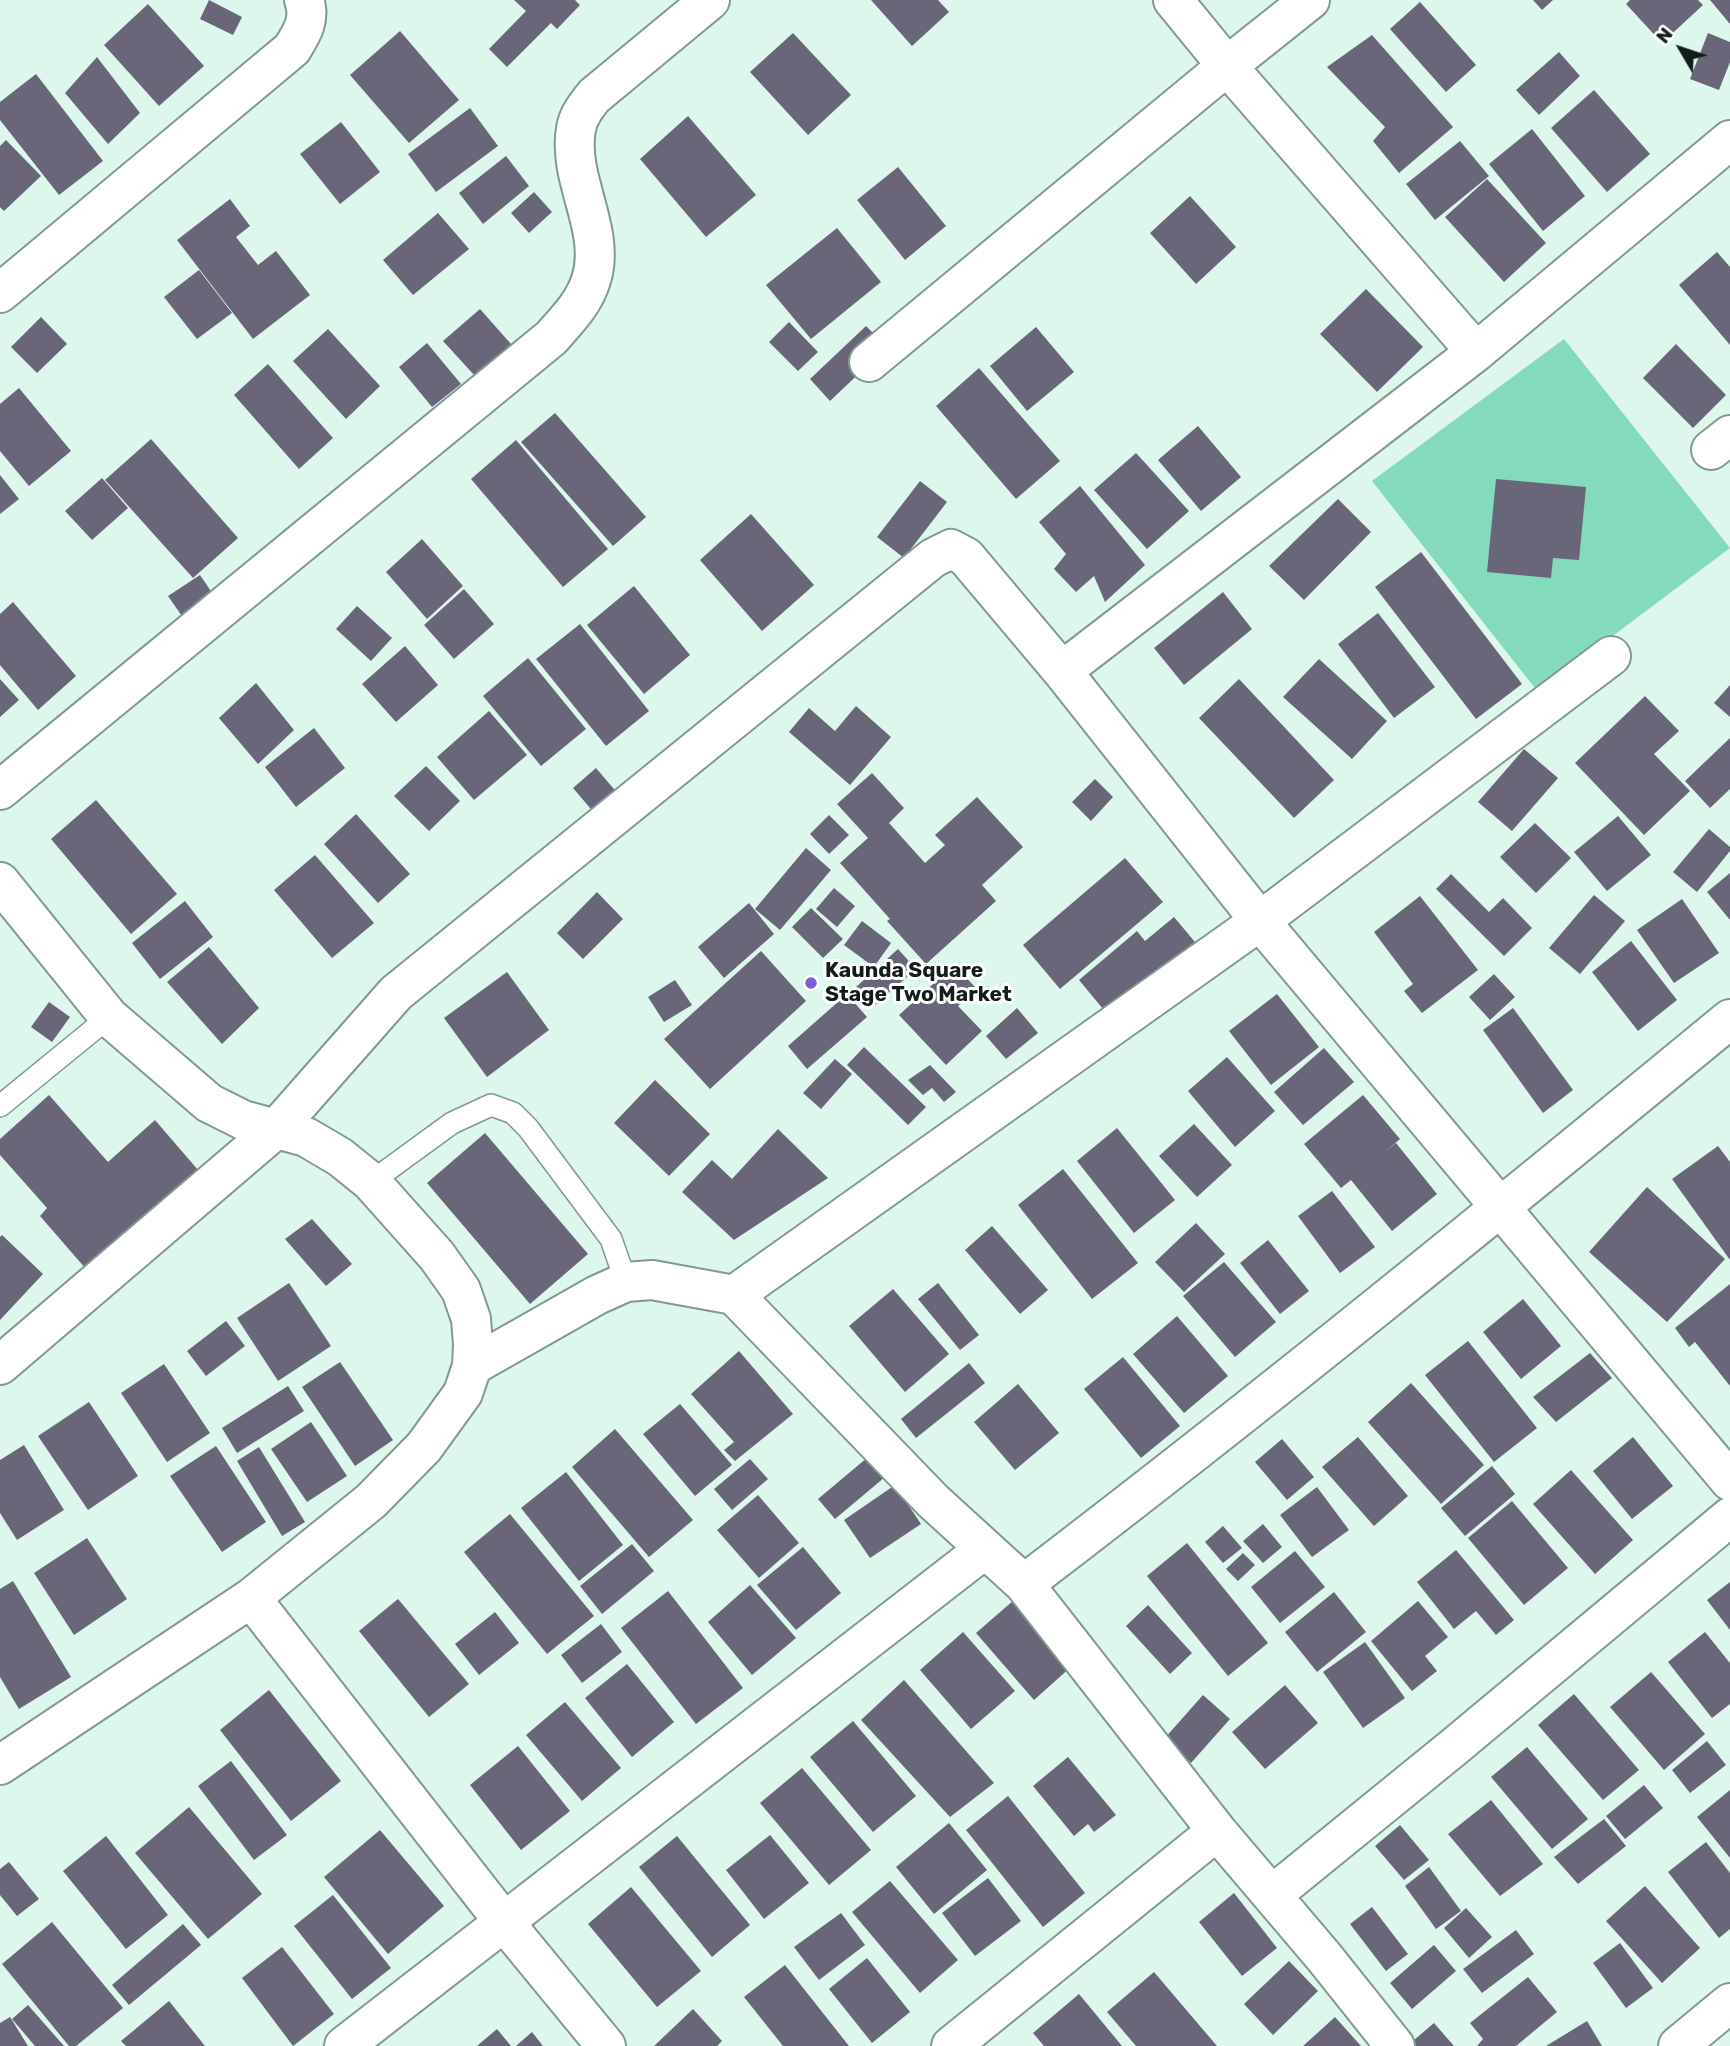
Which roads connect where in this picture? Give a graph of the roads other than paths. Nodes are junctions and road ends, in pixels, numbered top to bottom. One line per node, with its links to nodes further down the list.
1 (304, 0): 7 (street)
2 (710, 0): 12 (street)
3 (1173, 0): 5 (street)
4 (1310, 0): 5 (street)
5 (1227, 66): 8 (street); 9 (street)
6 (1730, 140): 8 (street)
7 (0, 293)
8 (1476, 352): 11 (street)
9 (869, 362)
10 (1611, 656): 14 (street)
11 (1062, 671): 14 (street); 18 (street)
12 (0, 790)
13 (0, 882): 15 (street)
14 (1260, 921): 20 (street); 22 (street)
15 (109, 1017): 17 (lane); 18 (street)
16 (1730, 1019): 20 (street)
17 (0, 1106)
18 (277, 1128): 19 (street); 23 (street)
19 (371, 1182): 21 (lane); 24 (street)
20 (1502, 1207): 25 (street); 28 (street)
21 (626, 1282): 22 (street); 24 (street)
22 (734, 1294): 27 (street)
23 (0, 1365)
24 (472, 1366): 29 (street)
25 (1730, 1481)
26 (1730, 1517): 32 (street)
27 (985, 1549): 28 (street); 33 (street)
28 (1024, 1584): 31 (street)
29 (251, 1598): 30 (street); 33 (street)
30 (0, 1765)
31 (1217, 1831): 32 (street); 37 (street)
32 (1272, 1895): 38 (street)
33 (504, 1922): 35 (street); 36 (street)
34 (1730, 2003): 39 (street)
35 (344, 2046)
36 (606, 2046)
37 (951, 2046)
38 (1395, 2046)
39 (1678, 2046)

